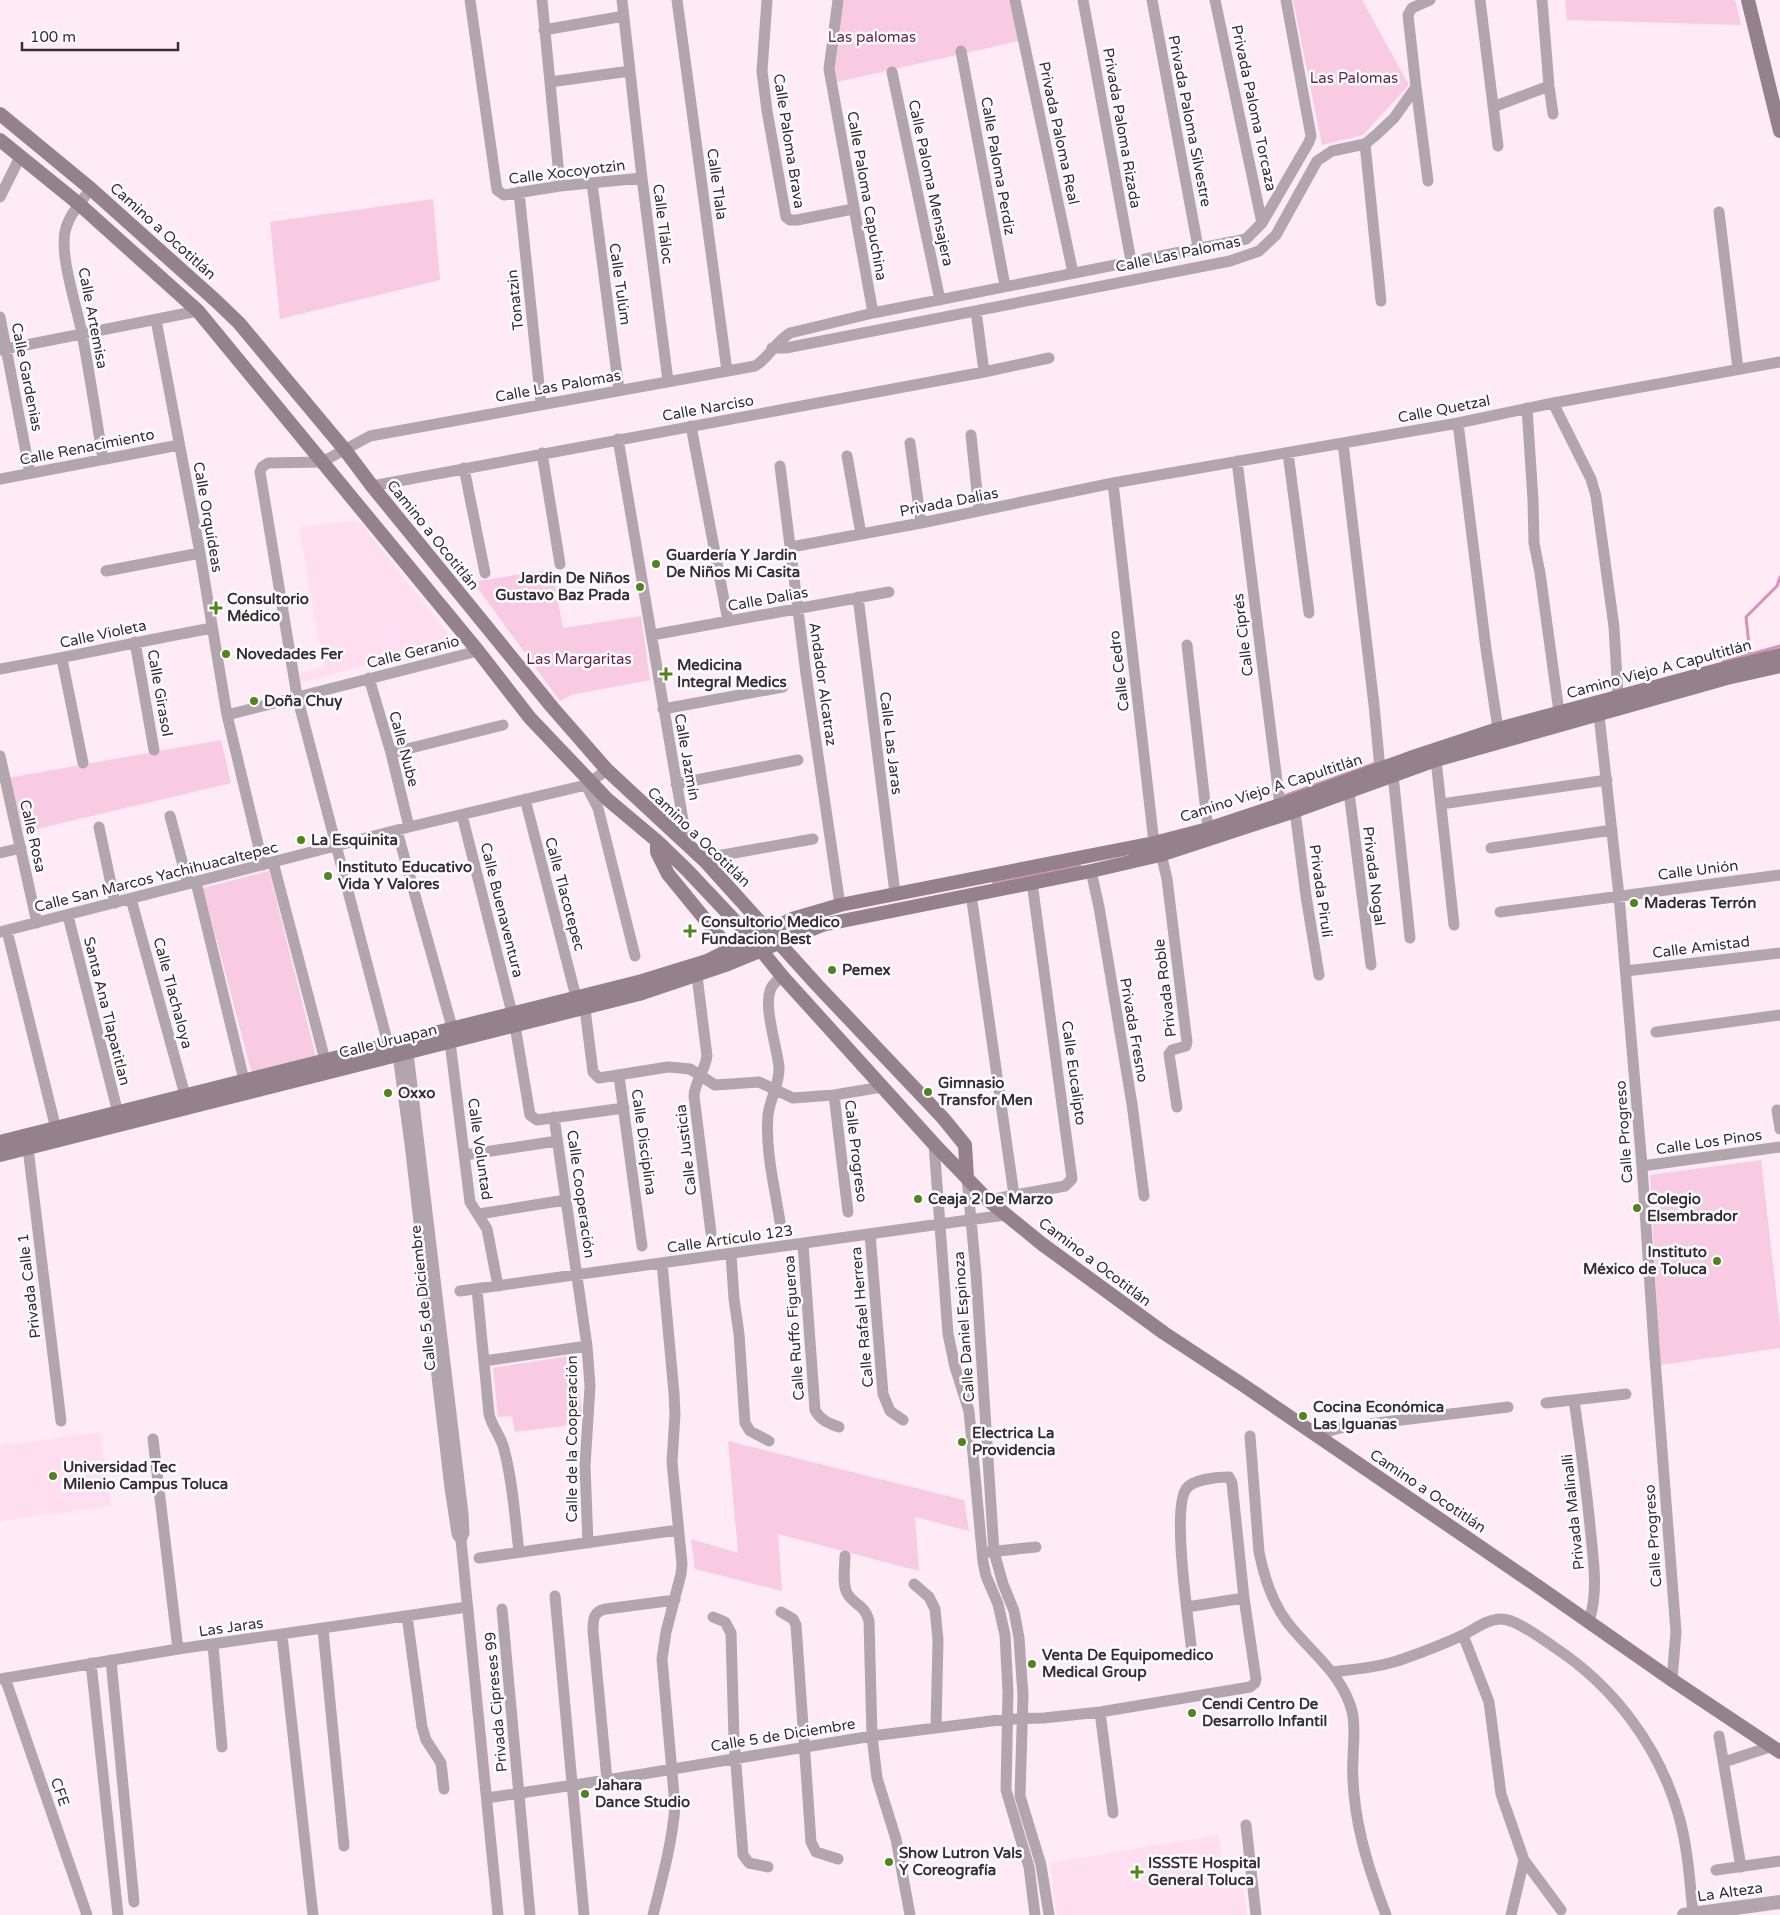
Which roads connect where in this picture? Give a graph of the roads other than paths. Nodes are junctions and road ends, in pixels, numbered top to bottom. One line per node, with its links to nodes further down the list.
1 (470, 0): 37 (street, Calle Xocoyotzin)
2 (542, 0): 17 (street)
3 (622, 0): 16 (street, Calle Tláloc)
4 (677, 0): 60 (street, Calle Tlala)
5 (767, 0): 40 (street, Calle Paloma Brava)
6 (838, 0): 40 (street, Calle Paloma Capuchina)
7 (1015, 0): 45 (street, Privada Paloma Real)
8 (1083, 0): 44 (street, Privada Paloma Rizada)
9 (1152, 0): 43 (street, Privada Paloma Silvestre)
10 (1216, 0): 42 (street, Privada Paloma Torcaza)
11 (1286, 0): 42 (street, Calle Las Palomas)
12 (1430, 0): 23 (street)
13 (1480, 0): 24 (street)
14 (1542, 0): 22 (street)
15 (1748, 0): 27 (main road)
16 (624, 16): 17 (street); 19 (street, Calle Tláloc)
17 (544, 30): 21 (street)
18 (961, 51): 46 (street, Calle Paloma Perdiz)
19 (630, 71): 21 (street); 32 (street, Calle Tláloc)
20 (892, 72): 47 (street, Calle Paloma Mensajera)
21 (550, 82): 35 (street)
22 (1549, 86): 24 (street); 26 (street)
23 (1416, 87): 29 (street, Calle Las Palomas); 33 (street)
24 (1493, 107): 30 (street)
25 (0, 114): 36 (main road, Camino a Ocotitlán)
26 (1553, 114)
27 (1780, 131)
28 (0, 140): 31 (main road, Camino a Ocotitlán)
29 (1365, 144): 48 (street); 50 (street, Calle Las Palomas)
30 (1498, 146)
31 (20, 157): 38 (street); 39 (main road, Camino a Ocotitlán)
32 (642, 178): 34 (street, Calle Xocoyotzin); 62 (street, Calle Tláloc)
33 (1428, 181)
34 (592, 183): 35 (street, Calle Xocoyotzin); 63 (street, Calle Tulúm)
35 (560, 186): 37 (street, Calle Xocoyotzin)
36 (91, 189): 39 (street, Calle Artemisa); 74 (main road, Camino a Ocotitlán)
37 (520, 192): 65 (street, Tonatzin)
38 (0, 197)
39 (79, 204): 49 (main road, Camino a Ocotitlán); 54 (street, Calle Artemisa)
40 (853, 209): 51 (street, Calle Paloma Capuchina)
41 (1719, 212): 59 (street)
42 (1262, 223): 43 (street, Calle Las Palomas)
43 (1198, 248): 44 (street, Calle Las Palomas)
44 (1132, 261): 45 (street, Calle Las Palomas)
45 (1073, 273): 46 (street, Calle Las Palomas)
46 (1005, 286): 47 (street, Calle Las Palomas)
47 (940, 300): 51 (street, Calle Las Palomas)
48 (1381, 301)
49 (198, 311): 53 (street); 80 (main road, Camino a Ocotitlán)
50 (976, 311): 55 (street, Calle Las Palomas); 61 (street)
51 (873, 313): 55 (street, Calle Las Palomas)
52 (0, 317): 56 (street, Calle Gardenias)
53 (156, 320): 54 (street); 73 (street, Calle Orquídeas)
54 (82, 333): 56 (street); 78 (street, Calle Artemisa)
55 (772, 348): 60 (street, Calle Las Palomas)
56 (3, 350): 83 (street, Calle Gardenias)
57 (1049, 358): 61 (street, Calle Narciso)
58 (1780, 362): 59 (street, Calle Quetzal)
59 (1738, 369): 64 (street, Calle Quetzal)
60 (727, 371): 62 (street, Calle Las Palomas)
61 (984, 372): 68 (street, Calle Narciso)
62 (668, 381): 63 (street, Calle Las Palomas)
63 (619, 390): 65 (street, Calle Las Palomas)
64 (1553, 403): 66 (street, Calle Quetzal); 112 (street)
65 (541, 404): 74 (street, Calle Las Palomas)
66 (1527, 408): 67 (street, Calle Quetzal); 115 (street)
67 (1458, 423): 72 (street, Calle Quetzal); 118 (street)
68 (691, 426): 70 (street, Calle Narciso); 99 (street)
69 (971, 435): 87 (street)
70 (618, 439): 75 (street, Calle Narciso); 101 (street, Calle Jazmín)
71 (910, 443): 88 (street)
72 (1343, 443): 76 (street, Calle Quetzal); 125 (street)
73 (179, 445): 78 (street, Calle Renacimiento); 91 (street, Calle Orquídeas)
74 (345, 450): 80 (street, Calle Las Palomas); 86 (main road, Camino a Ocotitlán)
75 (542, 453): 82 (street, Calle Narciso); 92 (street)
76 (1288, 453): 79 (street, Calle Quetzal); 98 (street)
77 (847, 456): 89 (street)
78 (102, 459): 83 (street, Calle Renacimiento)
79 (1237, 461): 85 (street, Calle Quetzal); 135 (street, Calle Ciprés)
80 (322, 462): 104 (main road, Camino a Ocotitlán); 111 (street)
81 (780, 466): 90 (street, Andador Alcatraz)
82 (464, 468): 86 (street, Calle Narciso); 94 (street)
83 (30, 473): 84 (street, Calle Renacimiento)
84 (0, 479)
85 (1113, 483): 87 (street, Privada Dalias); 149 (street, Calle Cedro)
86 (372, 486): 126 (main road, Camino a Ocotitlán)
87 (979, 511): 88 (street, Privada Dalias)
88 (921, 523): 89 (street, Privada Dalias)
89 (861, 534): 90 (street, Privada Dalias)
90 (791, 547): 97 (street, Andador Alcatraz)
91 (200, 553): 93 (street); 100 (street, Calle Orquídeas)
92 (560, 564)
93 (106, 571)
94 (484, 573)
95 (889, 592): 96 (street, Calle Dalias)
96 (858, 597): 97 (street, Calle Dalias); 157 (street, Calle Las Jaras)
97 (798, 609): 99 (street, Calle Dalias); 162 (street, Andador Alcatraz)
98 (1309, 613)
99 (728, 621): 101 (street, Calle Dalias)
100 (212, 628): 102 (street, Calle Violeta); 116 (street, Calle Orquídeas)
101 (652, 635): 114 (street, Calle Jazmín)
102 (135, 642): 106 (street, Calle Violeta); 119 (street, Calle Girasol)
103 (1187, 645): 140 (street)
104 (478, 651): 109 (street, Calle Geranio); 130 (main road, Camino a Ocotitlán)
105 (1780, 655): 112 (main road, Camino Viejo A Capultitlán)
106 (62, 659): 108 (street, Calle Violeta); 124 (street)
107 (1780, 666): 113 (main road, Camino Viejo A Capultitlán)
108 (0, 669)
109 (369, 678): 111 (street, Calle Geranio); 120 (street, Calle Nube)
110 (783, 687): 114 (street)
111 (297, 696): 116 (street, Calle Geranio); 146 (street)
112 (1618, 696): 113 (main road, Camino Viejo A Capultitlán)
113 (1598, 708): 115 (main road, Camino Viejo A Capultitlán); 123 (main road, Camino Viejo A Capultitlán); 129 (street, Calle Progreso)
114 (663, 709): 131 (street, Calle Jazmín)
115 (1559, 712): 118 (main road, Camino Viejo A Capultitlán)
116 (227, 715): 152 (street, Calle Orquídeas)
117 (503, 725): 120 (street)
118 (1498, 729): 125 (main road, Camino Viejo A Capultitlán)
119 (154, 750)
120 (391, 753): 141 (street, Calle Nube)
121 (0, 756): 127 (street, Calle Rosa)
122 (798, 760): 131 (street)
123 (1436, 760): 128 (main road, Camino Viejo A Capultitlán); 134 (street)
124 (83, 763)
125 (1380, 769): 135 (main road, Camino Viejo A Capultitlán)
126 (607, 770): 130 (street, Calle San Marcos Yachihuacaltepec); 145 (main road, Camino a Ocotitlán)
127 (1, 771): 147 (street, Calle Rosa)
128 (1393, 775): 132 (main road, Camino Viejo A Capultitlán); 169 (street)
129 (1607, 780): 134 (street); 142 (street, Calle Progreso)
130 (588, 784): 133 (street, Calle San Marcos Yachihuacaltepec); 144 (main road, Camino a Ocotitlán); 174 (street)
131 (676, 784): 145 (street, Calle Jazmín)
132 (1348, 792): 136 (main road, Camino Viejo A Capultitlán); 175 (street, Privada Nogal)
133 (525, 799): 137 (street, Calle San Marcos Yachihuacaltepec); 180 (street, Calle Tlacotepec)
134 (1441, 804): 166 (street)
135 (1280, 805): 140 (main road, Camino Viejo A Capultitlán)
136 (1295, 811): 149 (main road, Camino Viejo A Capultitlán); 177 (street, Privada Pirulí)
137 (462, 815): 141 (street, Calle San Marcos Yachihuacaltepec); 183 (street, Calle Buenaventura)
138 (170, 816): 156 (street)
139 (100, 827): 161 (street)
140 (1208, 828): 149 (main road, Camino Viejo A Capultitlán)
141 (403, 829): 146 (street, Calle San Marcos Yachihuacaltepec); 184 (street, Calle Nube)
142 (1612, 830): 148 (street); 159 (street, Calle Progreso)
143 (813, 839): 151 (street)
144 (657, 841): 171 (main road, Camino a Ocotitlán); 173 (main road)
145 (687, 844): 151 (main road, Camino a Ocotitlán)
146 (336, 847): 152 (street, Calle San Marcos Yachihuacaltepec); 187 (street)
147 (21, 848): 150 (street); 165 (street, Calle Rosa)
148 (1491, 848)
149 (1157, 849): 153 (main road, Camino Viejo A Capultitlán); 157 (main road, Camino Viejo A Capultitlán); 197 (street, Privada Roble)
150 (0, 853)
151 (705, 861): 168 (main road, Camino a Ocotitlán)
152 (268, 864): 156 (street, Calle San Marcos Yachihuacaltepec); 189 (street, Calle Orquídeas)
153 (1091, 871): 155 (main road, Camino Viejo A Capultitlán); 214 (street, Privada Fresno)
154 (1780, 875): 159 (street, Calle Unión)
155 (1032, 882): 158 (main road, Camino Viejo A Capultitlán); 213 (street, Calle Eucalipto)
156 (192, 883): 160 (street, Calle San Marcos Yachihuacaltepec); 192 (street)
157 (895, 893): 162 (main road, Camino Viejo A Capultitlán)
158 (971, 894): 170 (main road, Camino Viejo A Capultitlán); 213 (street)
159 (1619, 896): 163 (street, Calle Unión); 176 (street, Calle Progreso)
160 (131, 898): 161 (street, Calle San Marcos Yachihuacaltepec); 195 (street, Calle Tlachaloya)
161 (115, 903): 164 (street, Calle San Marcos Yachihuacaltepec)
162 (840, 905): 168 (main road, Camino Viejo A Capultitlán)
163 (1500, 912)
164 (68, 916): 165 (street, Calle San Marcos Yachihuacaltepec); 200 (street, Santa Ana Tlapatitlan)
165 (37, 923): 167 (street, Calle San Marcos Yachihuacaltepec)
166 (1454, 925)
167 (3, 931): 202 (street)
168 (768, 931): 170 (main road, Camino a Ocotitlán); 171 (main road, Calle Uruapan)
169 (1410, 938)
170 (778, 943): 171 (main road, Calle Uruapan); 212 (main road, Camino a Ocotitlán)
171 (756, 945): 173 (main road, Calle Uruapan); 179 (main road, Camino a Ocotitlán)
172 (1780, 953): 176 (street, Calle Amistad)
173 (734, 955): 178 (main road, Calle Uruapan); 180 (main road, Calle Uruapan)
174 (635, 956)
175 (1371, 965)
176 (1626, 971): 211 (street, Calle Progreso)
177 (1319, 975)
178 (697, 976): 181 (main road, Calle Uruapan); 190 (street, Calle Justicia)
179 (782, 976): 193 (main road, Camino a Ocotitlán); 194 (street)
180 (576, 997): 183 (main road, Calle Uruapan)
181 (585, 1009): 183 (main road, Calle Uruapan); 191 (street, Calle Disciplina)
182 (1780, 1015): 185 (street)
183 (514, 1020): 184 (main road, Calle Uruapan); 186 (main road, Calle Uruapan); 201 (street)
184 (452, 1027): 187 (main road, Calle Uruapan)
185 (1656, 1032)
186 (450, 1042): 188 (main road, Calle Uruapan); 210 (street, Calle Voluntad)
187 (388, 1044): 189 (main road, Calle Uruapan)
188 (403, 1054): 207 (main road, Calle Uruapan); 258 (street, Calle 5 de Diciembre)
189 (324, 1060): 192 (main road, Calle Uruapan)
190 (700, 1075): 191 (street); 194 (street); 223 (street, Calle Justicia)
191 (620, 1076): 198 (street, Calle Disciplina)
192 (244, 1080): 195 (main road, Calle Uruapan)
193 (882, 1087): 196 (street); 206 (main road, Camino a Ocotitlán)
194 (775, 1091): 196 (street); 221 (street)
195 (185, 1095): 200 (main road, Calle Uruapan)
196 (834, 1095): 217 (street, Calle Progreso)
197 (1177, 1107)
198 (624, 1108): 201 (street); 226 (street, Calle Disciplina)
199 (1777, 1110): 203 (street)
200 (118, 1113): 202 (main road, Calle Uruapan)
201 (554, 1117): 204 (street, Calle Cooperación)
202 (56, 1129): 205 (main road, Calle Uruapan)
203 (1780, 1129)
204 (557, 1140): 210 (street); 215 (street, Calle Cooperación)
205 (0, 1142)
206 (934, 1144): 212 (main road, Camino a Ocotitlán); 222 (street, Calle Daniel Espinoza)
207 (28, 1148): 209 (main road, Calle Uruapan); 240 (street, Privada Calle 1)
208 (1780, 1148): 211 (street, Calle Los Pinos)
209 (0, 1155)
210 (465, 1155): 218 (street, Calle Voluntad)
211 (1642, 1166): 275 (street, Calle Progreso)
212 (967, 1178): 216 (main road, Camino a Ocotitlán); 220 (street, Calle Daniel Espinoza)
213 (1014, 1195): 216 (street, Calle Eucalipto)
214 (1144, 1196)
215 (565, 1200): 218 (street); 229 (street, Calle Cooperación)
216 (988, 1200): 219 (main road, Camino a Ocotitlán)
217 (848, 1212)
218 (479, 1214): 230 (street, Calle Voluntad)
219 (1005, 1215): 220 (street, Calle Artículo 123); 242 (main road, Camino a Ocotitlán)
220 (971, 1220): 222 (street, Calle Artículo 123); 250 (street, Calle Daniel Espinoza)
221 (780, 1222)
222 (939, 1224): 224 (street, Calle Artículo 123); 251 (street, Calle Daniel Espinoza)
223 (711, 1233)
224 (870, 1234): 225 (street, Calle Artículo 123); 239 (street, Calle Rafael Herrera)
225 (803, 1244): 227 (street, Calle Artículo 123); 241 (street, Calle Ruffo Figueroa)
226 (642, 1246)
227 (731, 1254): 228 (street, Calle Artículo 123); 245 (street)
228 (662, 1263): 229 (street, Calle Artículo 123); 246 (street)
229 (578, 1276): 230 (street, Calle Artículo 123); 233 (street, Calle de la Cooperación)
230 (498, 1286): 231 (street, Calle Artículo 123)
231 (477, 1289): 232 (street, Calle Artículo 123); 234 (street)
232 (460, 1291)
233 (587, 1346): 234 (street); 247 (street, Calle de la Cooperación)
234 (484, 1361): 249 (street)
235 (1626, 1394): 236 (street)
236 (1574, 1400): 237 (street); 264 (street, Privada Malinalli)
237 (1546, 1403)
238 (1508, 1407): 242 (street)
239 (903, 1420)
240 (60, 1421)
241 (839, 1427)
242 (1315, 1435): 264 (main road, Camino a Ocotitlán)
243 (1250, 1436): 273 (street)
244 (153, 1439): 270 (street)
245 (769, 1441)
246 (678, 1530): 247 (street); 257 (street)
247 (588, 1543): 249 (street)
248 (1036, 1547): 250 (street)
249 (519, 1552): 253 (street)
250 (994, 1552): 251 (street); 277 (street, Calle Daniel Espinoza)
251 (981, 1553): 278 (street, Calle Daniel Espinoza)
252 (845, 1556): 280 (street)
253 (479, 1558)
254 (914, 1584): 279 (street)
255 (555, 1596): 289 (street)
256 (1244, 1598): 259 (street); 259 (street); 276 (street, Calle 5 de Diciembre)
257 (675, 1600): 287 (street); 288 (street)
258 (467, 1607): 262 (street, Las Jaras); 292 (street, Calle 5 de Diciembre)
259 (1187, 1607): 269 (street)
260 (502, 1609): 291 (street, Privada Cipreses 99)
261 (780, 1612): 282 (street)
262 (407, 1616): 265 (street, Las Jaras); 290 (street)
263 (714, 1617): 285 (street)
264 (1589, 1622): 275 (main road, Camino a Ocotitlán)
265 (323, 1629): 266 (street, Las Jaras); 295 (street)
266 (282, 1635): 268 (street, Las Jaras); 311 (street)
267 (1463, 1635): 273 (street); 297 (street); 308 (street)
268 (212, 1645): 270 (street, Las Jaras); 283 (street)
269 (1191, 1645)
270 (178, 1649): 271 (street, Las Jaras)
271 (110, 1660): 272 (street, Las Jaras); 304 (street)
272 (92, 1663): 274 (street, Las Jaras); 310 (street)
273 (1333, 1672): 320 (street)
274 (2, 1679): 309 (street, CFE)
275 (1672, 1680): 284 (main road, Camino a Ocotitlán)
276 (1100, 1712): 277 (street, Calle 5 de Diciembre); 293 (street)
277 (1023, 1717): 278 (street, Calle 5 de Diciembre); 299 (street, Calle Daniel Espinoza)
278 (1007, 1718): 279 (street, Calle 5 de Diciembre); 301 (street, Calle Daniel Espinoza)
279 (936, 1727): 280 (street, Calle 5 de Diciembre)
280 (872, 1736): 282 (street, Calle 5 de Diciembre); 316 (street)
281 (1719, 1736): 286 (street)
282 (806, 1746): 285 (street, Calle 5 de Diciembre); 296 (street)
283 (222, 1747)
284 (1776, 1749): 286 (street)
285 (735, 1758): 287 (street, Calle 5 de Diciembre); 300 (street)
286 (1724, 1762): 302 (street)
287 (671, 1769): 288 (street, Calle 5 de Diciembre); 315 (street)
288 (607, 1780): 289 (street, Calle 5 de Diciembre)
289 (572, 1785): 291 (street, Calle 5 de Diciembre); 314 (street)
290 (444, 1789)
291 (519, 1793): 292 (street, Calle 5 de Diciembre); 313 (street, Privada Cipreses 99)
292 (487, 1798): 312 (street)
293 (1113, 1813)
294 (1246, 1825): 319 (street)
295 (344, 1846)
296 (838, 1859)
297 (1524, 1860): 306 (street); 321 (street)
298 (1780, 1861): 302 (street)
299 (1041, 1864): 301 (street); 318 (street, Calle Daniel Espinoza)
300 (768, 1867)
301 (1029, 1867): 317 (street, Calle Daniel Espinoza)
302 (1741, 1867): 303 (street)
303 (1716, 1870)
304 (134, 1902)
305 (1780, 1902): 307 (street, La Alteza)
306 (1561, 1910)
307 (1714, 1913): 308 (street, La Alteza)
308 (1688, 1914)
309 (87, 1915)
310 (118, 1915)
311 (314, 1915)
312 (498, 1915)
313 (530, 1915)
314 (584, 1915)
315 (653, 1915)
316 (910, 1915)
317 (1035, 1915)
318 (1050, 1915)
319 (1256, 1915)
320 (1386, 1915)
321 (1511, 1915)

